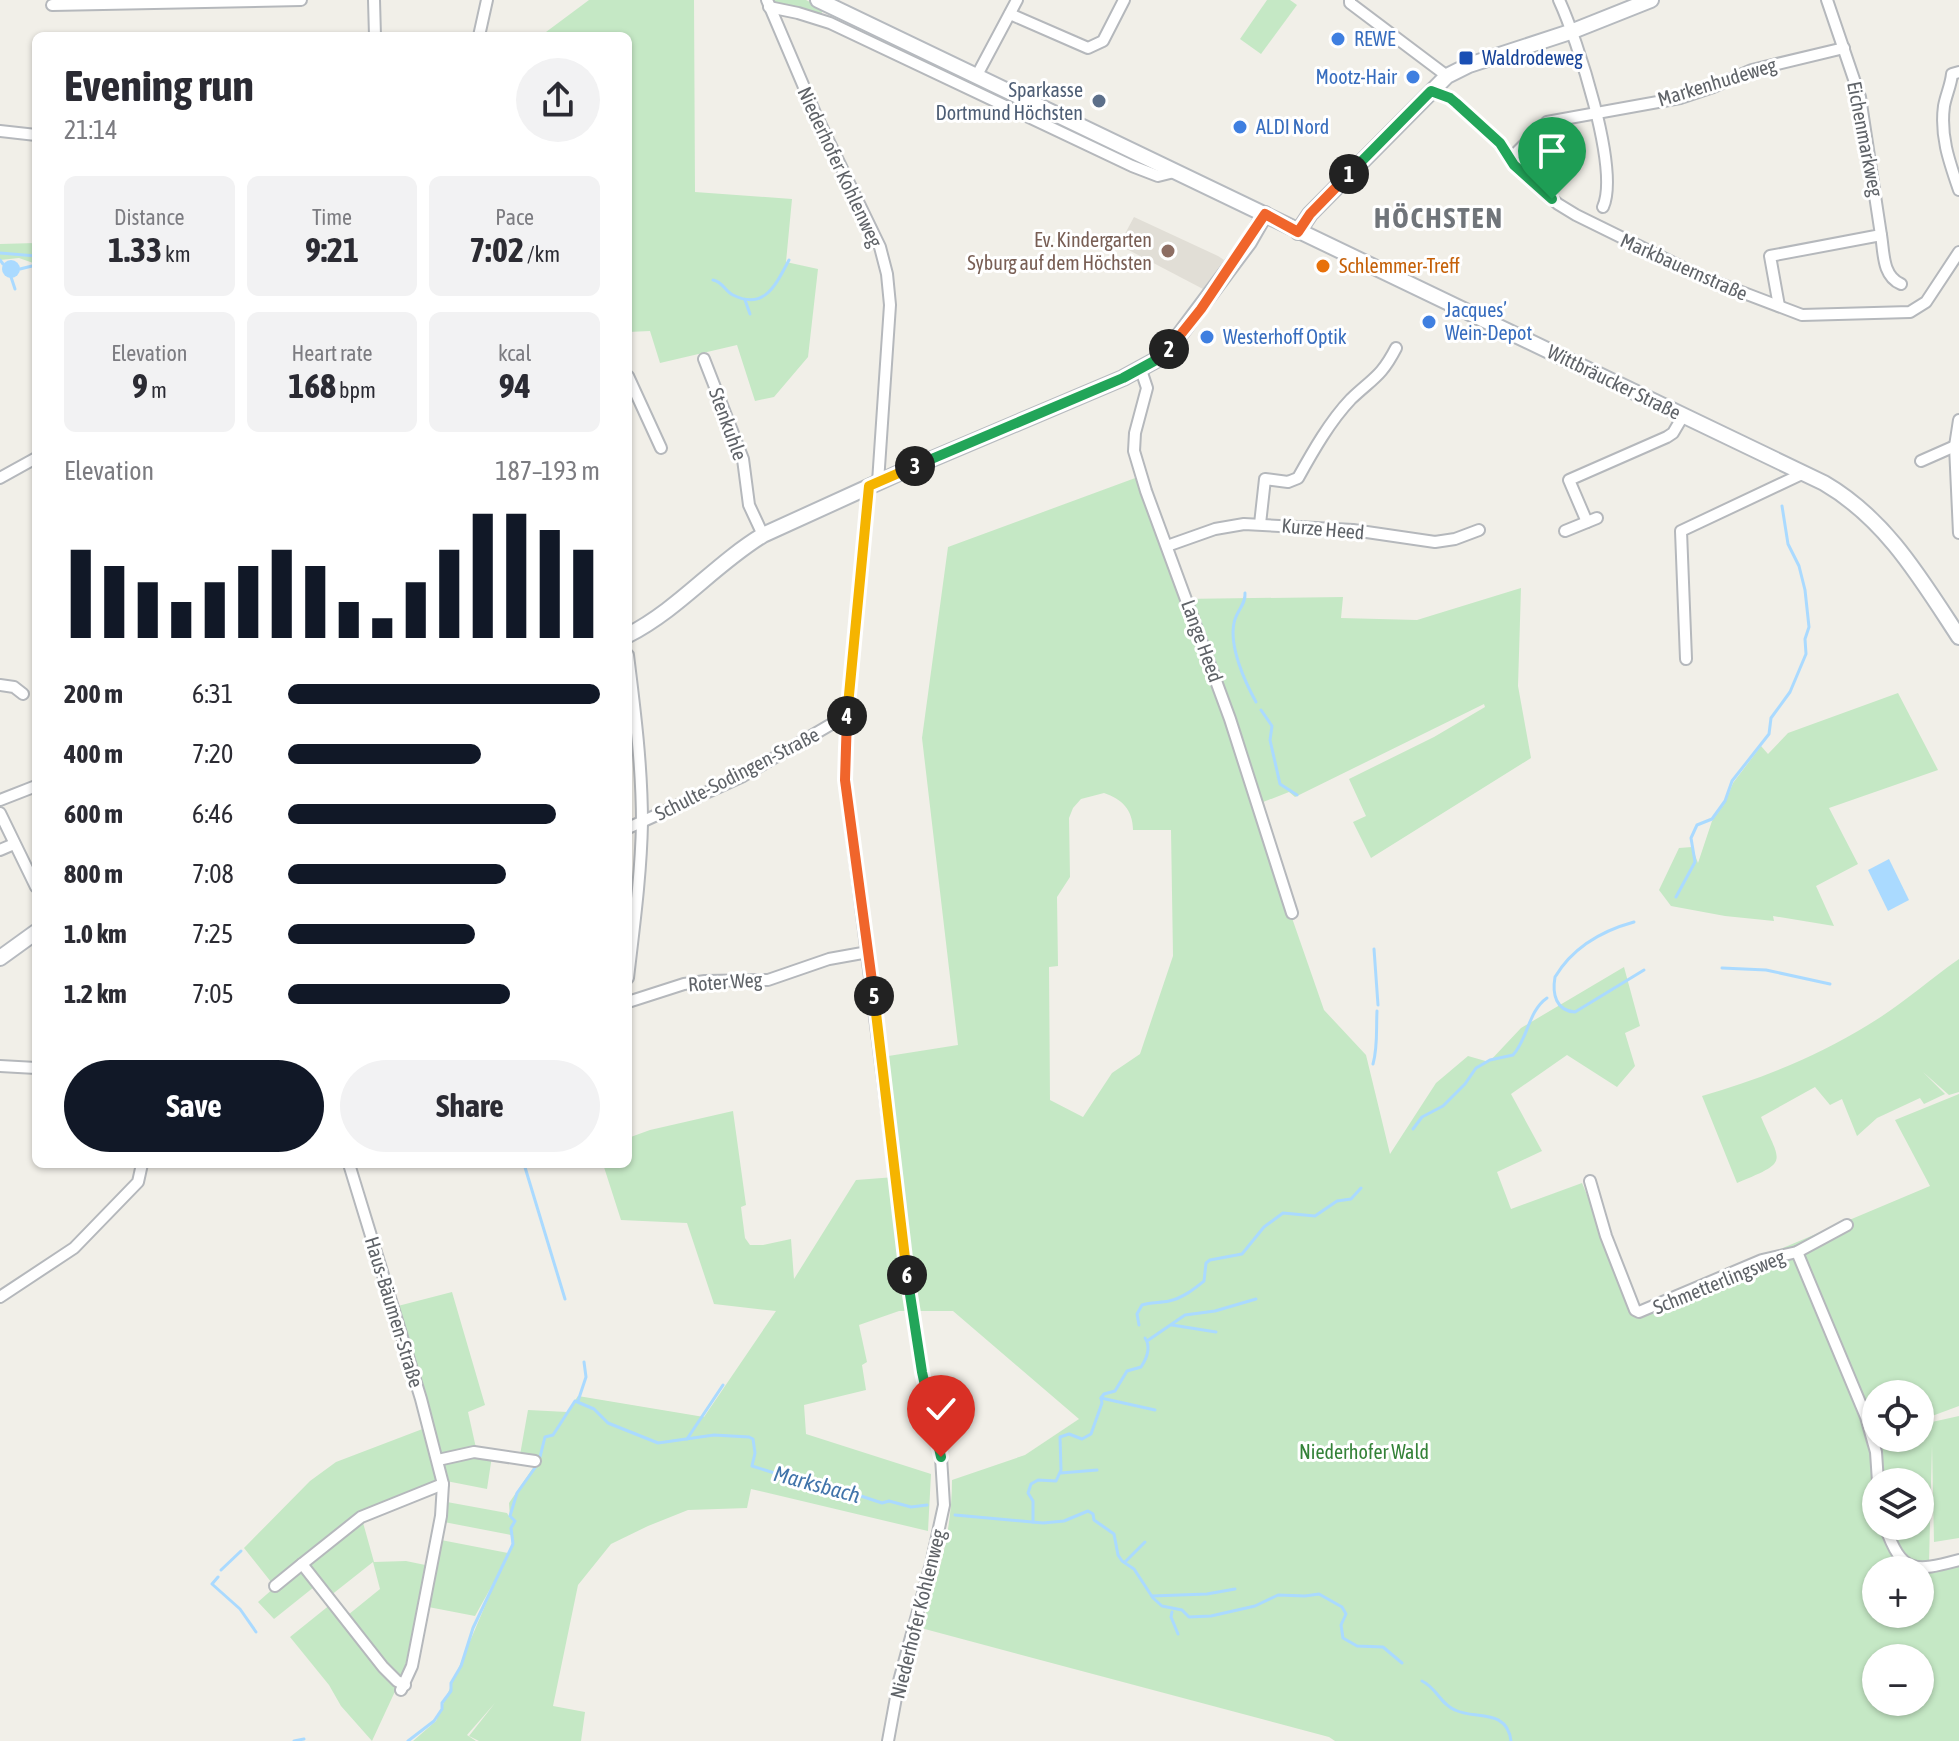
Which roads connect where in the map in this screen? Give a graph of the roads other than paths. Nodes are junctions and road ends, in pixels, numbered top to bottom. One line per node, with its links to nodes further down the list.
1 (301, 0): 11 (street)
2 (374, 0): 16 (street)
3 (487, 0): 17 (street)
4 (818, 0): 21 (main road, Wittbräucker Straße)
5 (1017, 0): 14 (street)
6 (1124, 0): 14 (street)
7 (1350, 0): 20 (street)
8 (1559, 0): 15 (street)
9 (1651, 0): 15 (main road)
10 (1827, 0): 18 (street, Eichenmarkweg)
11 (69, 2): 13 (street)
12 (768, 4): 27 (street, Wittbräucker Straße); 48 (street, Niederhofer Kohlenweg)
13 (52, 5)
14 (1010, 14): 21 (street)
15 (1573, 31): 20 (main road); 23 (street)
16 (375, 32)
17 (480, 32)
18 (1844, 48): 23 (street, Markenhudeweg); 32 (street, Eichenmarkweg)
19 (1959, 72): 28 (street)
20 (1447, 76): 22 (main road)
21 (976, 77): 27 (main road, Wittbräucker Straße)
22 (1431, 91): 26 (street, Markbauernstraße); 31 (main road)
23 (1596, 112): 26 (street, Markenhudeweg); 29 (street)
24 (0, 131): 25 (street)
25 (32, 135)
26 (1510, 159): 35 (street, Markbauernstraße)
27 (1174, 172): 30 (main road, Wittbräucker Straße)
28 (1959, 190)
29 (1603, 207)
30 (1265, 214): 31 (main road, Wittbräucker Straße); 38 (main road)
31 (1298, 232): 40 (main road, Wittbräucker Straße)
32 (1881, 235): 34 (street, Eichenmarkweg); 35 (street)
33 (1959, 252): 35 (street, Markbauernstraße)
34 (1901, 284)
35 (1779, 306)
36 (1396, 348): 49 (street)
37 (704, 359): 53 (street, Stenkuhle)
38 (1141, 370): 48 (main road); 54 (street, Lange Heed)
39 (632, 385): 43 (street)
40 (1683, 416): 46 (main road, Wittbräucker Straße); 51 (street)
41 (1959, 420): 42 (street)
42 (1955, 446): 45 (street); 52 (street)
43 (661, 448)
44 (32, 460): 47 (street)
45 (1921, 461)
46 (1804, 473): 56 (main road, Wittbräucker Straße); 57 (street)
47 (0, 478)
48 (873, 484): 53 (main road); 61 (street, Niederhofer Kohlenweg)
49 (1260, 524): 50 (street, Kurze Heed); 54 (street, Kurze Heed)
50 (1479, 530)
51 (1565, 531)
52 (1959, 533)
53 (763, 535): 55 (main road)
54 (1167, 546): 70 (street, Lange Heed)
55 (632, 631)
56 (1959, 635)
57 (1686, 659)
58 (0, 685): 60 (street)
59 (632, 687): 65 (street)
60 (23, 694)
61 (847, 721): 65 (street, Schulte-Sodingen-Straße); 73 (street, Niederhofer Kohlenweg)
62 (32, 788): 63 (street)
63 (0, 800)
64 (0, 813): 67 (street)
65 (642, 823): 66 (street, Schulte-Sodingen-Straße); 72 (street)
66 (632, 827)
67 (14, 844): 68 (street); 69 (street)
68 (0, 850)
69 (32, 879)
70 (1292, 913)
71 (32, 935): 74 (main road)
72 (632, 946)
73 (868, 952): 75 (street, Roter Weg); 92 (street, Niederhofer Kohlenweg)
74 (0, 958)
75 (632, 1001)
76 (0, 1066): 77 (street)
77 (32, 1068)
78 (141, 1168): 83 (street)
79 (350, 1168): 84 (street, Haus-Bäumen-Straße)
80 (1590, 1181): 82 (street, Schmetterlingsweg)
81 (1847, 1225): 82 (street, Schmetterlingsweg)
82 (1797, 1252): 86 (street, Schmetterlingsweg)
83 (0, 1297)
84 (438, 1460): 85 (street); 87 (street, Haus-Bäumen-Straße)
85 (535, 1461)
86 (1877, 1468)
87 (443, 1484): 90 (street); 90 (street, Haus-Bäumen-Straße)
88 (1890, 1540): 89 (street)
89 (1959, 1560)
90 (302, 1564): 91 (street)
91 (275, 1586)
92 (888, 1741)

